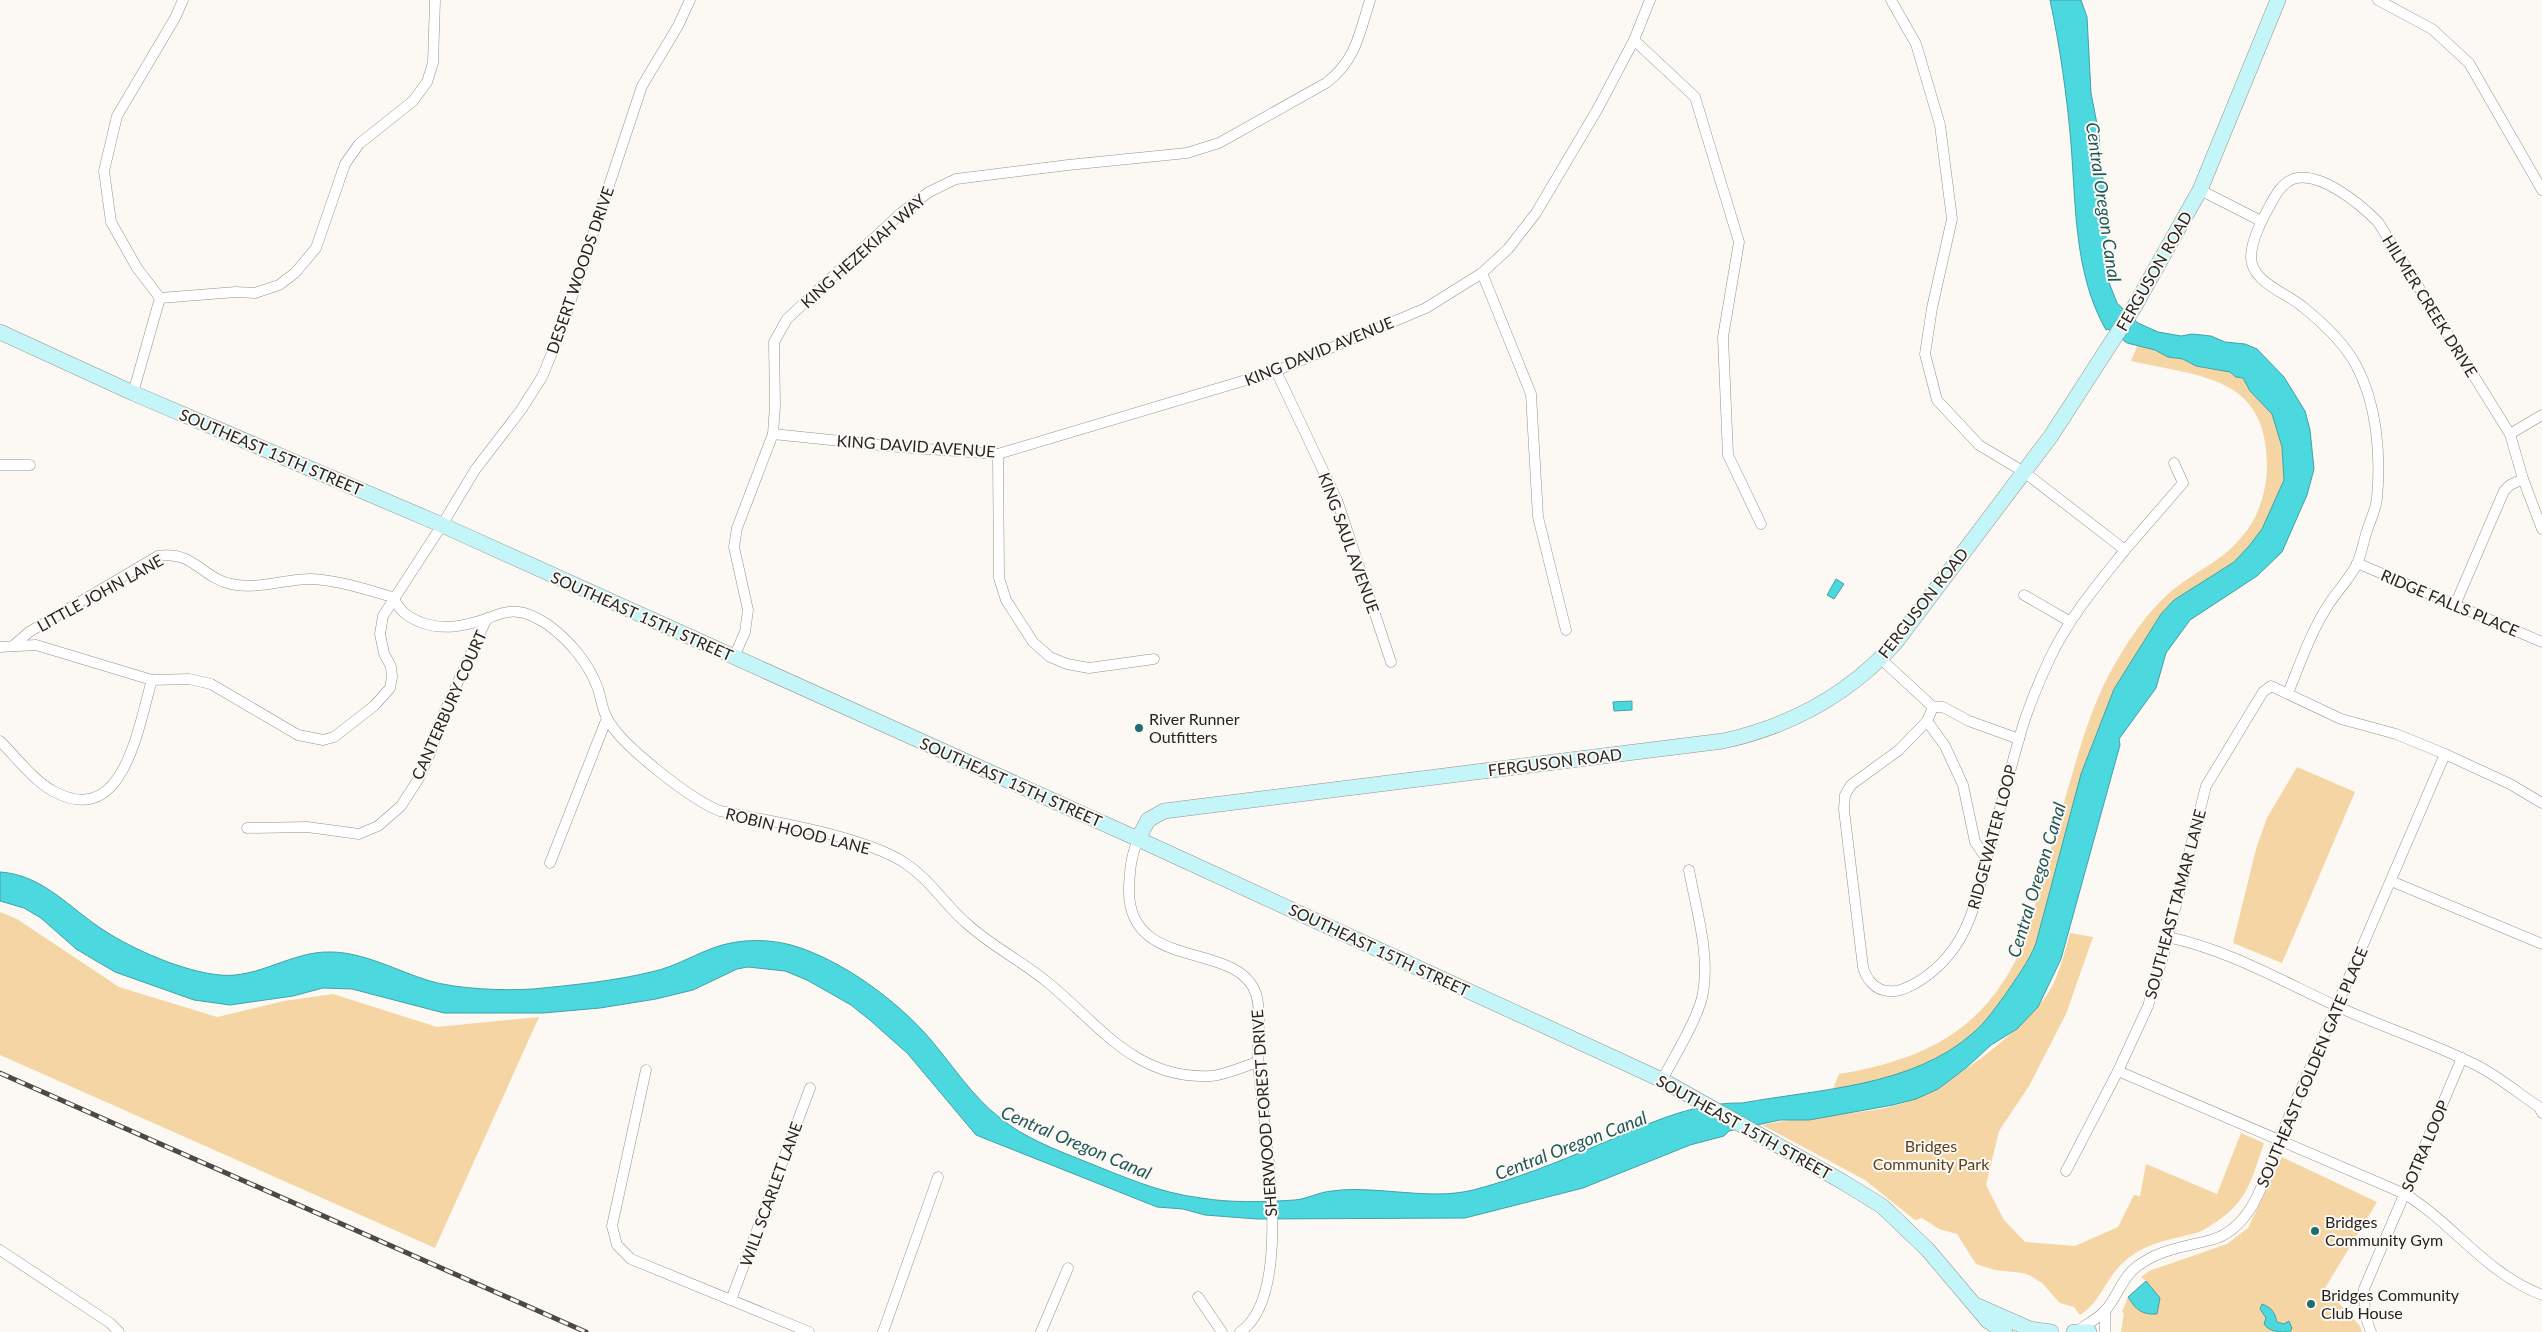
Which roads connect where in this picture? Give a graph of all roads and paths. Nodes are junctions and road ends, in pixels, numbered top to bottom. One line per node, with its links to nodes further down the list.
1 (183, 0): 14 (street)
2 (435, 0): 14 (street)
3 (690, 0): 28 (street, DESERT WOODS DRIVE)
4 (1370, 0): 19 (street, KING HEZEKIAH WAY)
5 (1650, 0): 9 (street, KING DAVID AVENUE)
6 (1891, 0): 25 (street)
7 (2278, 0): 10 (main road, FERGUSON ROAD)
8 (2378, 0): 11 (street)
9 (1634, 40): 13 (street, KING DAVID AVENUE); 27 (street)
10 (2200, 190): 12 (street); 25 (main road, FERGUSON ROAD)
11 (2542, 190)
12 (2261, 221): 20 (street, HILMER CREEK DRIVE); 31 (street, HILMER CREEK DRIVE)
13 (1482, 273): 16 (street, KING DAVID AVENUE); 37 (street)
14 (160, 298): 17 (street)
15 (0, 332): 17 (main road, SOUTHEAST 15TH STREET)
16 (1276, 372): 21 (street, KING DAVID AVENUE); 44 (street, KING SAUL AVENUE)
17 (133, 393): 28 (main road, SOUTHEAST 15TH STREET)
18 (2542, 415): 20 (street)
19 (773, 434): 21 (street, KING DAVID AVENUE); 41 (street, KING HEZEKIAH WAY)
20 (2510, 434): 26 (street, HILMER CREEK DRIVE)
21 (998, 454): 42 (street)
22 (2174, 463): 30 (street, RIDGEWATER LOOP)
23 (30, 464): 24 (street)
24 (0, 465)
25 (2024, 472): 30 (street); 43 (main road, FERGUSON ROAD)
26 (2522, 479): 29 (street, HILMER CREEK DRIVE); 34 (street)
27 (1761, 524)
28 (442, 525): 33 (street, DESERT WOODS DRIVE); 41 (main road, SOUTHEAST 15TH STREET)
29 (2542, 529)
30 (2125, 550): 36 (street, RIDGEWATER LOOP)
31 (2357, 563): 34 (street, RIDGE FALLS PLACE); 46 (street, HILMER CREEK DRIVE)
32 (2024, 595): 36 (street)
33 (393, 597): 35 (street, ROBIN HOOD LANE); 39 (street, LITTLE JOHN LANE); 45 (street, DESERT WOODS DRIVE)
34 (2455, 605): 38 (street, RIDGE FALLS PLACE)
35 (487, 618): 48 (street, ROBIN HOOD LANE); 54 (street, CANTERBURY COURT)
36 (2069, 621): 50 (street, RIDGEWATER LOOP)
37 (1566, 630)
38 (2542, 642)
39 (13, 646): 40 (street, DESERT WOODS DRIVE); 45 (street, DESERT WOODS DRIVE)
40 (0, 647)
41 (734, 657): 55 (main road, SOUTHEAST 15TH STREET)
42 (1154, 659)
43 (1881, 659): 47 (street); 55 (main road, FERGUSON ROAD)
44 (1392, 662)
45 (152, 680): 51 (street)
46 (2288, 693): 52 (street); 60 (street, SOUTHEAST TAMAR LANE)
47 (1933, 707): 49 (street, RIDGEWATER LOOP); 50 (street)
48 (607, 718): 57 (street); 64 (street, ROBIN HOOD LANE)
49 (1927, 721): 56 (street); 56 (street, RIDGEWATER LOOP)
50 (2019, 740): 56 (street, RIDGEWATER LOOP)
51 (0, 741)
52 (2445, 754): 53 (street); 59 (street, SOUTHEAST GOLDEN GATE PLACE)
53 (2542, 803)
54 (247, 828)
55 (1138, 839): 64 (street, SHERWOOD FOREST DRIVE); 67 (main road, SOUTHEAST 15TH STREET)
56 (1987, 858)
57 (550, 863)
58 (1689, 870): 67 (street)
59 (2391, 881): 61 (street); 62 (street, SOUTHEAST GOLDEN GATE PLACE)
60 (2168, 937): 62 (street); 66 (street, SOUTHEAST TAMAR LANE)
61 (2542, 944)
62 (2337, 1006): 63 (street); 70 (street, SOUTHEAST GOLDEN GATE PLACE)
63 (2462, 1058): 69 (street); 73 (street, SOTRA LOOP)
64 (1258, 1062): 86 (street, SHERWOOD FOREST DRIVE)
65 (646, 1070): 78 (street)
66 (2118, 1071): 70 (street); 71 (street, SOUTHEAST TAMAR LANE)
67 (1662, 1080): 79 (main road, SOUTHEAST 15TH STREET)
68 (810, 1088): 78 (street, WILL SCARLET LANE)
69 (2541, 1109)
70 (2279, 1140): 73 (street); 80 (street, SOUTHEAST GOLDEN GATE PLACE)
71 (2066, 1171)
72 (938, 1177): 83 (street)
73 (2405, 1194): 76 (street); 91 (street, SOTRA LOOP)
74 (0, 1250): 81 (street)
75 (1068, 1268): 84 (street)
76 (2542, 1295)
77 (1198, 1297): 85 (street)
78 (731, 1300): 82 (street)
79 (1976, 1306): 87 (main road, SOUTHEAST 15TH STREET); 88 (main road, SOUTHEAST 15TH STREET)
80 (2105, 1310): 89 (street, SOUTHEAST GOLDEN GATE PLACE); 90 (street)
81 (119, 1332)
82 (809, 1332)
83 (883, 1332)
84 (1041, 1332)
85 (1222, 1332)
86 (1240, 1332)
87 (2005, 1332)
88 (2051, 1332)
89 (2080, 1332)
90 (2105, 1332)
91 (2371, 1332)

